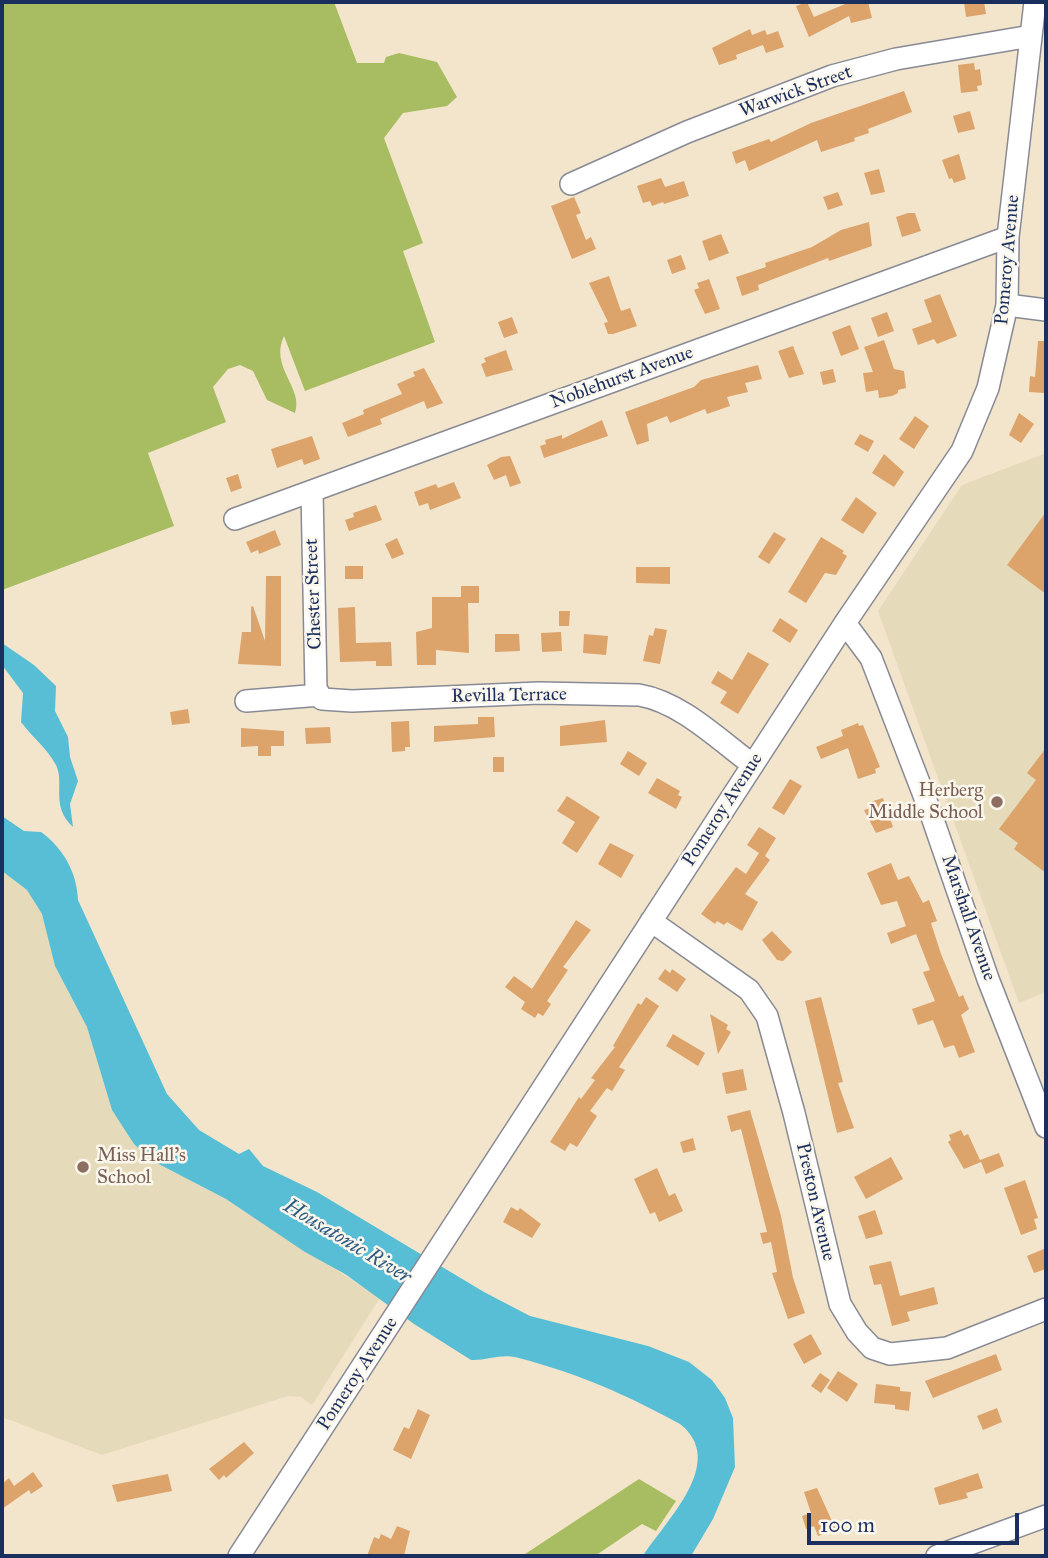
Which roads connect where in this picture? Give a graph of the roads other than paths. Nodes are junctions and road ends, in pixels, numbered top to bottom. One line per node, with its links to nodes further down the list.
1 (1035, 2): 2 (street, Pomeroy Avenue)
2 (1031, 36): 3 (street, Warwick Street); 4 (street, Pomeroy Avenue)
3 (571, 184)
4 (1008, 237): 5 (street, Pomeroy Avenue); 7 (street, Noblehurst Avenue)
5 (1007, 305): 6 (street); 9 (street, Pomeroy Avenue)
6 (1046, 310)
7 (312, 491): 8 (street, Noblehurst Avenue); 10 (street, Chester Street)
8 (236, 519)
9 (845, 623): 12 (street, Pomeroy Avenue); 14 (street, Marshall Avenue)
10 (320, 695): 11 (street, Revilla Terrace); 12 (street, Revilla Terrace)
11 (246, 701)
12 (753, 765): 13 (street, Pomeroy Avenue)
13 (651, 921): 16 (street, Preston Avenue); 18 (street, Pomeroy Avenue)
14 (1041, 1099): 15 (street, Marshall Avenue)
15 (1046, 1127)
16 (1046, 1309)
17 (1046, 1516): 19 (street)
18 (239, 1556)
19 (937, 1556)

